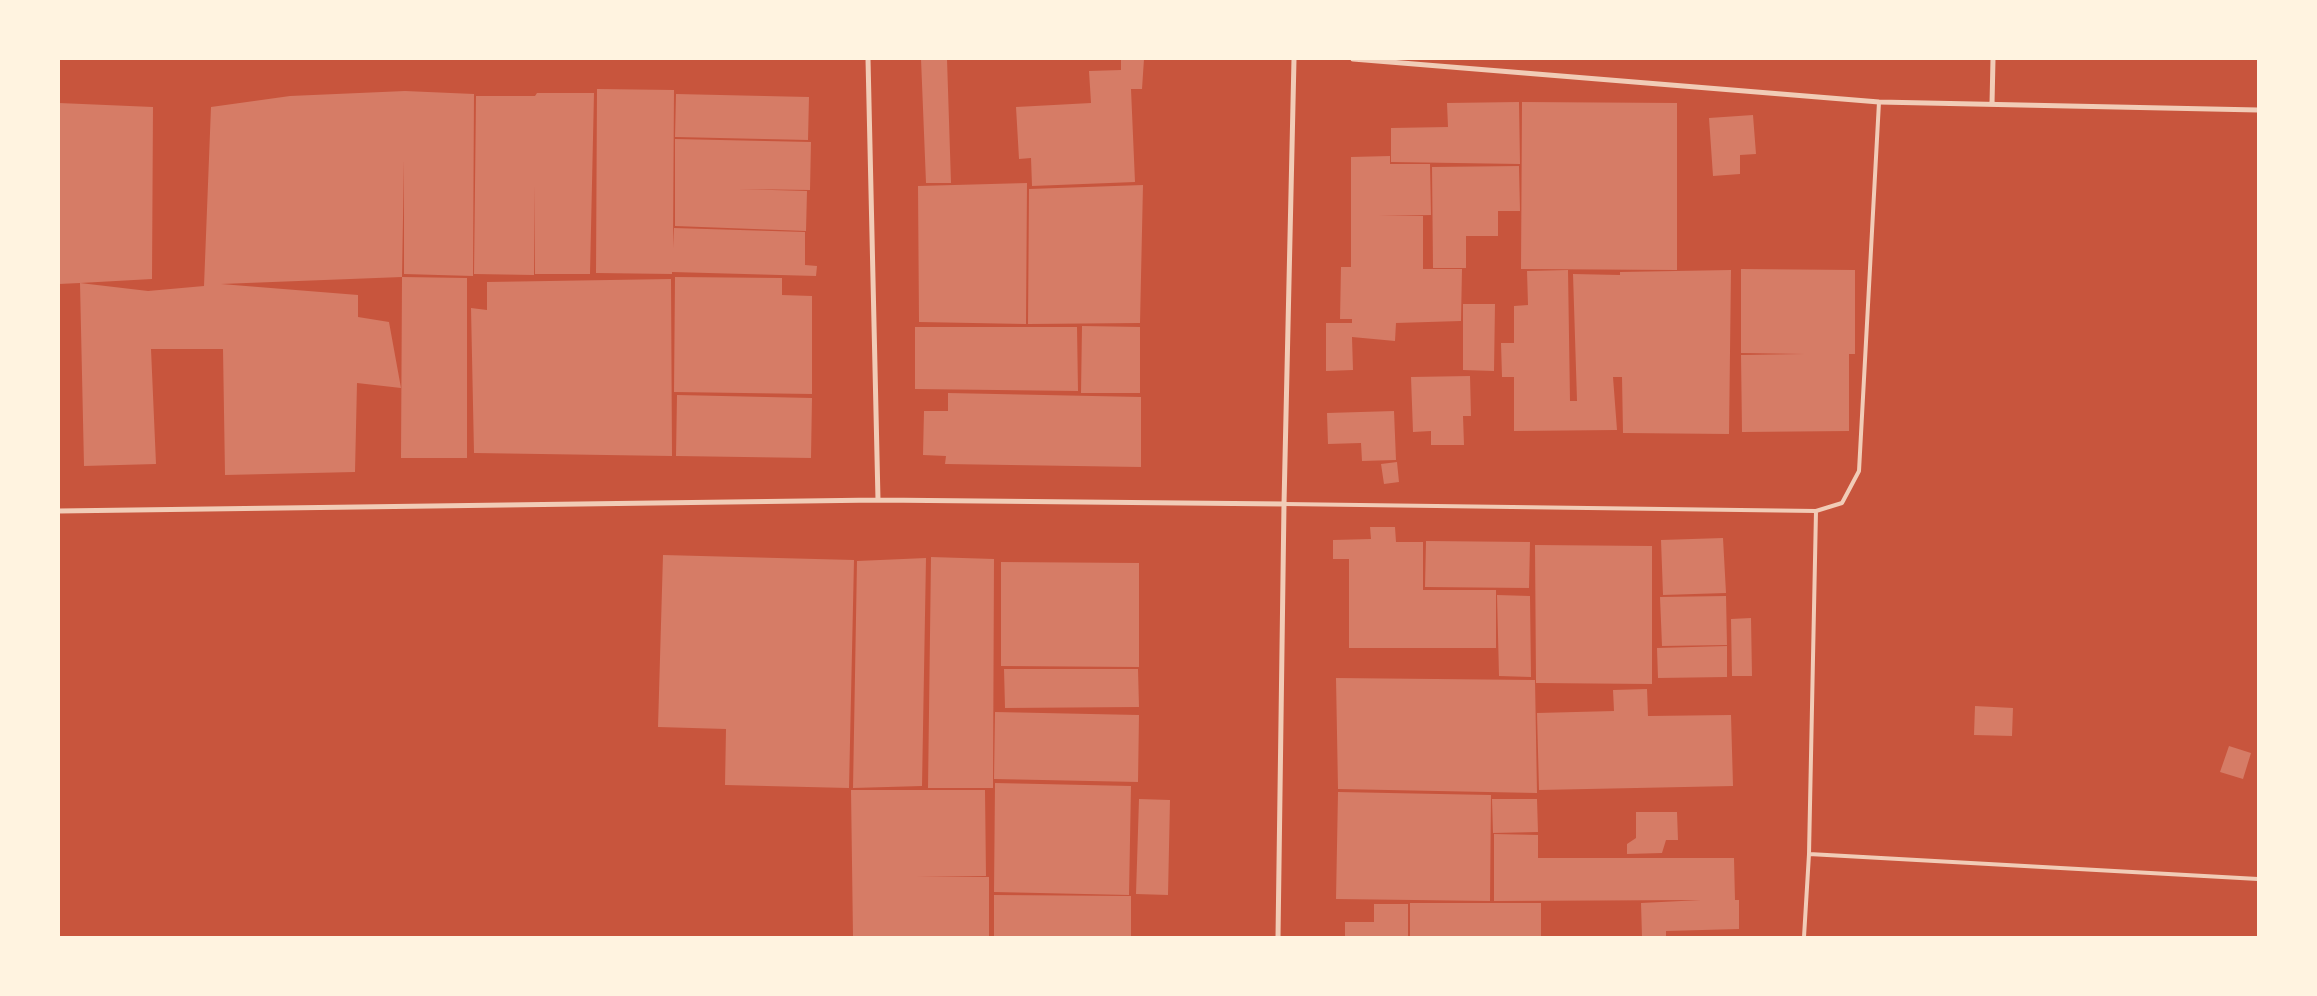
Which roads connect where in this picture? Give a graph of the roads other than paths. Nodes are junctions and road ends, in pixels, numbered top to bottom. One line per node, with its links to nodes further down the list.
1 (868, 59): 8 (street)
2 (1294, 59): 9 (street)
3 (1353, 59): 5 (street)
4 (1993, 59): 6 (street)
5 (1879, 102): 6 (street); 11 (lane)
6 (1992, 104): 7 (street)
7 (2258, 110)
8 (878, 500): 9 (street); 10 (street)
9 (1284, 504): 11 (lane); 14 (street)
10 (59, 511)
11 (1816, 511): 12 (lane)
12 (1809, 854): 13 (lane); 15 (lane)
13 (2258, 879)
14 (1278, 937)
15 (1804, 937)

